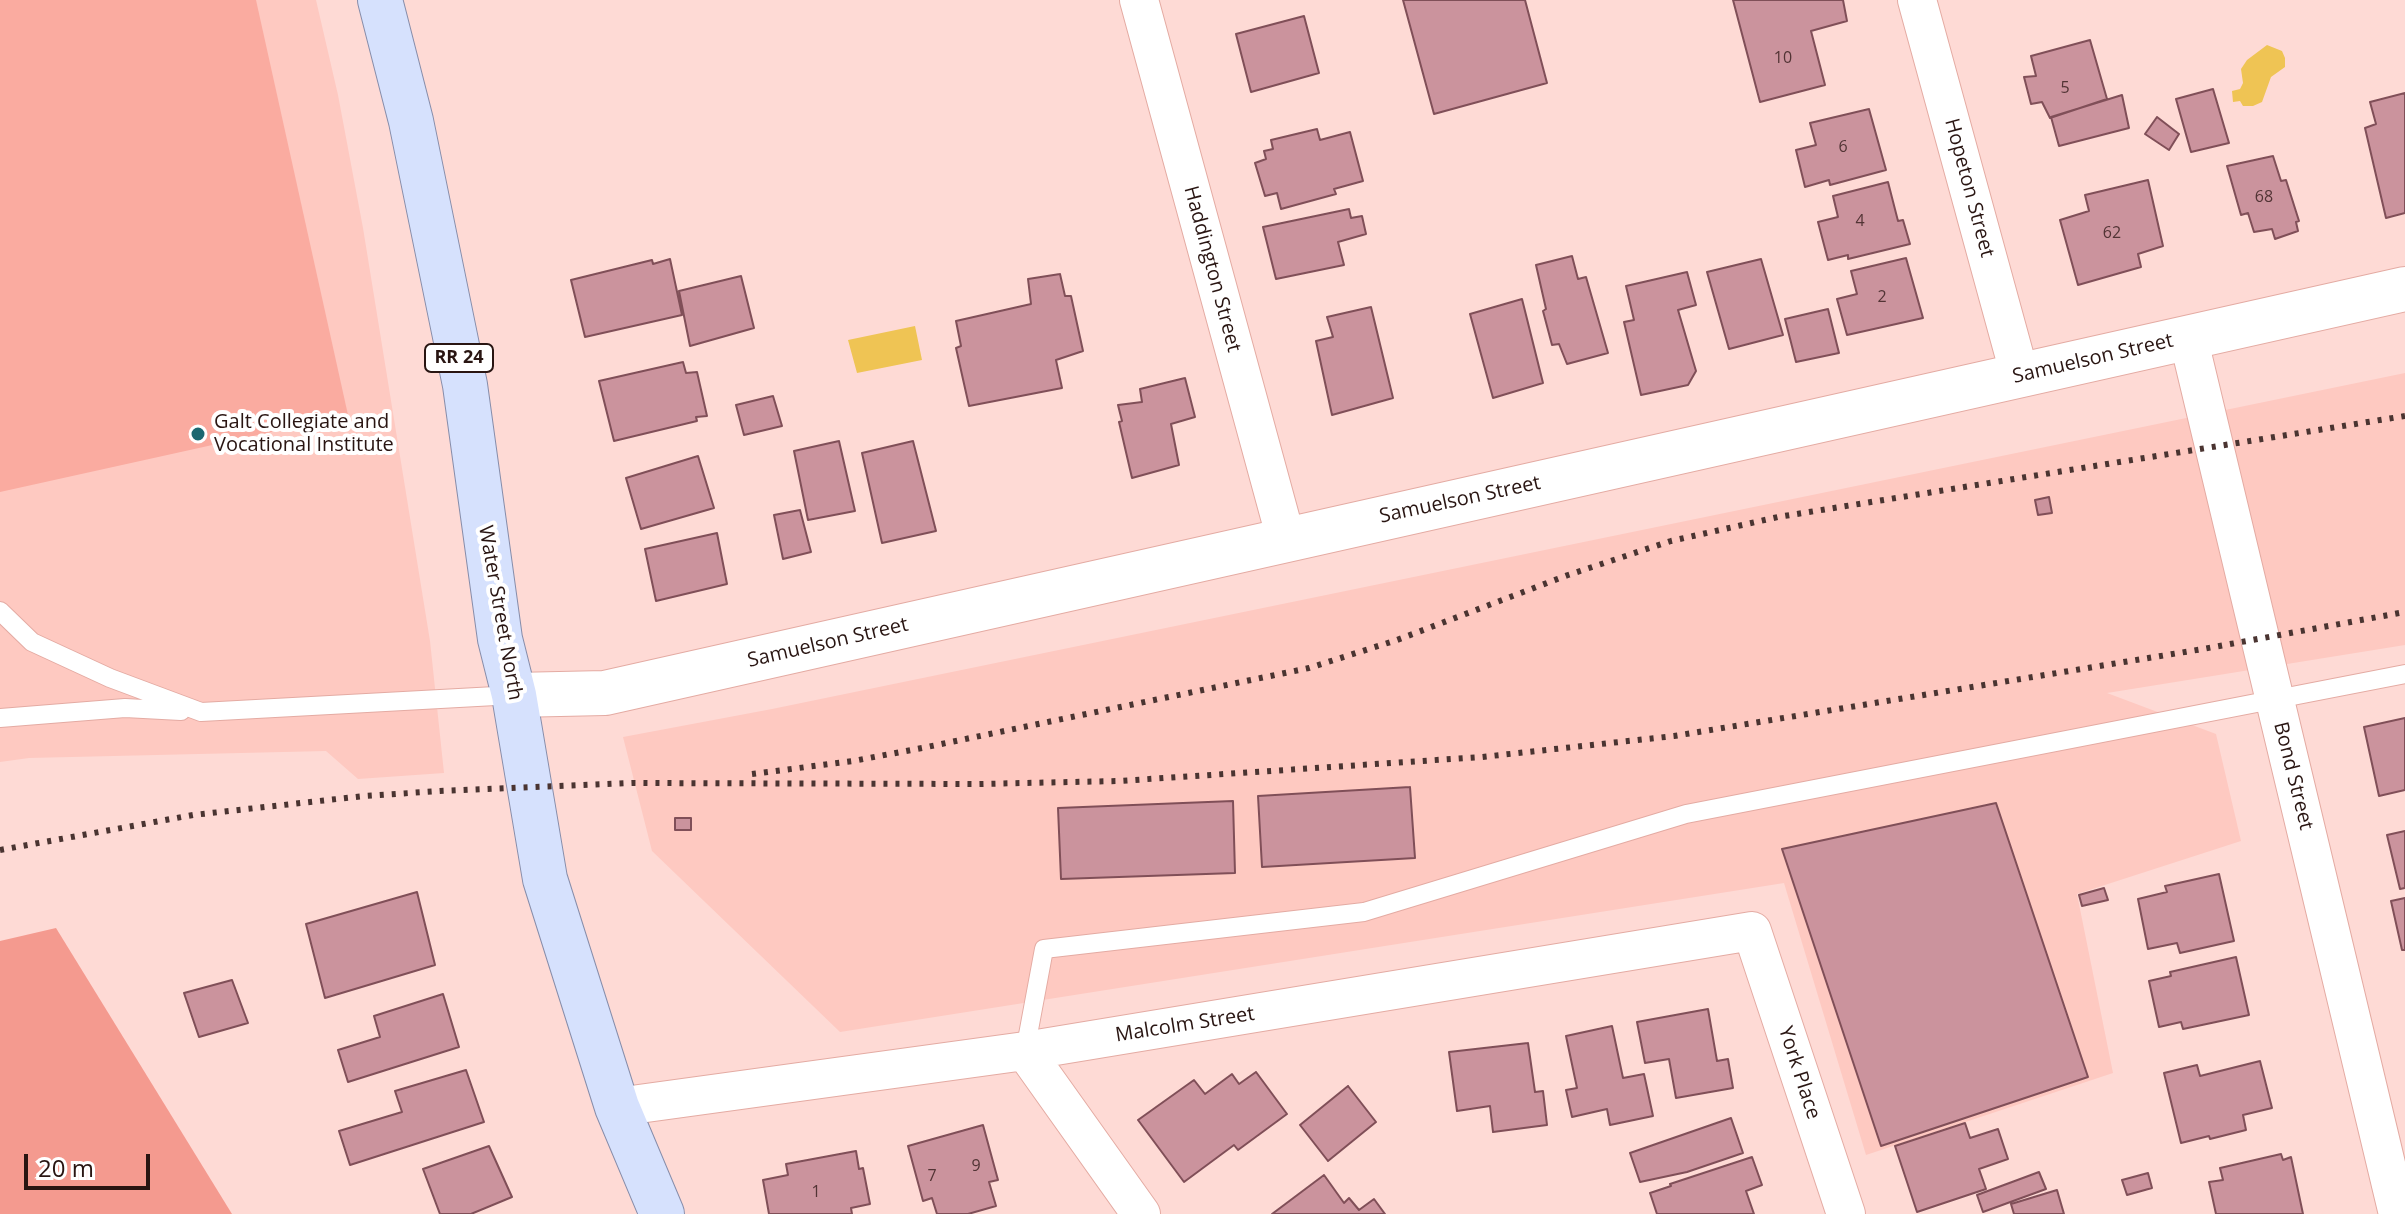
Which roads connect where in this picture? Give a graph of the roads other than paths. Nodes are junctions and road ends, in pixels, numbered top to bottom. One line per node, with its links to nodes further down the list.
1 (380, 0): 10 (main road, Water Street North / RR 24)
2 (1139, 0): 7 (street, Haddington Street)
3 (1917, 0): 6 (street, Hopeton Street)
4 (2405, 289): 5 (street, Samuelson Street)
5 (2188, 337): 6 (street, Samuelson Street); 11 (street, Bond Street)
6 (2020, 376): 7 (street, Samuelson Street)
7 (1286, 539): 10 (street, Samuelson Street)
8 (0, 611): 12 (lane)
9 (2405, 674): 11 (lane)
10 (514, 695): 12 (lane); 16 (main road, Water Street North / RR 24)
11 (2275, 701): 15 (lane); 20 (street, Bond Street)
12 (201, 712): 13 (lane)
13 (0, 718)
14 (1752, 931): 15 (street, Malcolm Street); 19 (street, York Place)
15 (1025, 1051): 16 (street, Malcolm Street); 18 (street)
16 (617, 1107): 17 (main road, Water Street North / RR 24)
17 (662, 1214)
18 (1141, 1214)
19 (1846, 1214)
20 (2398, 1214)

